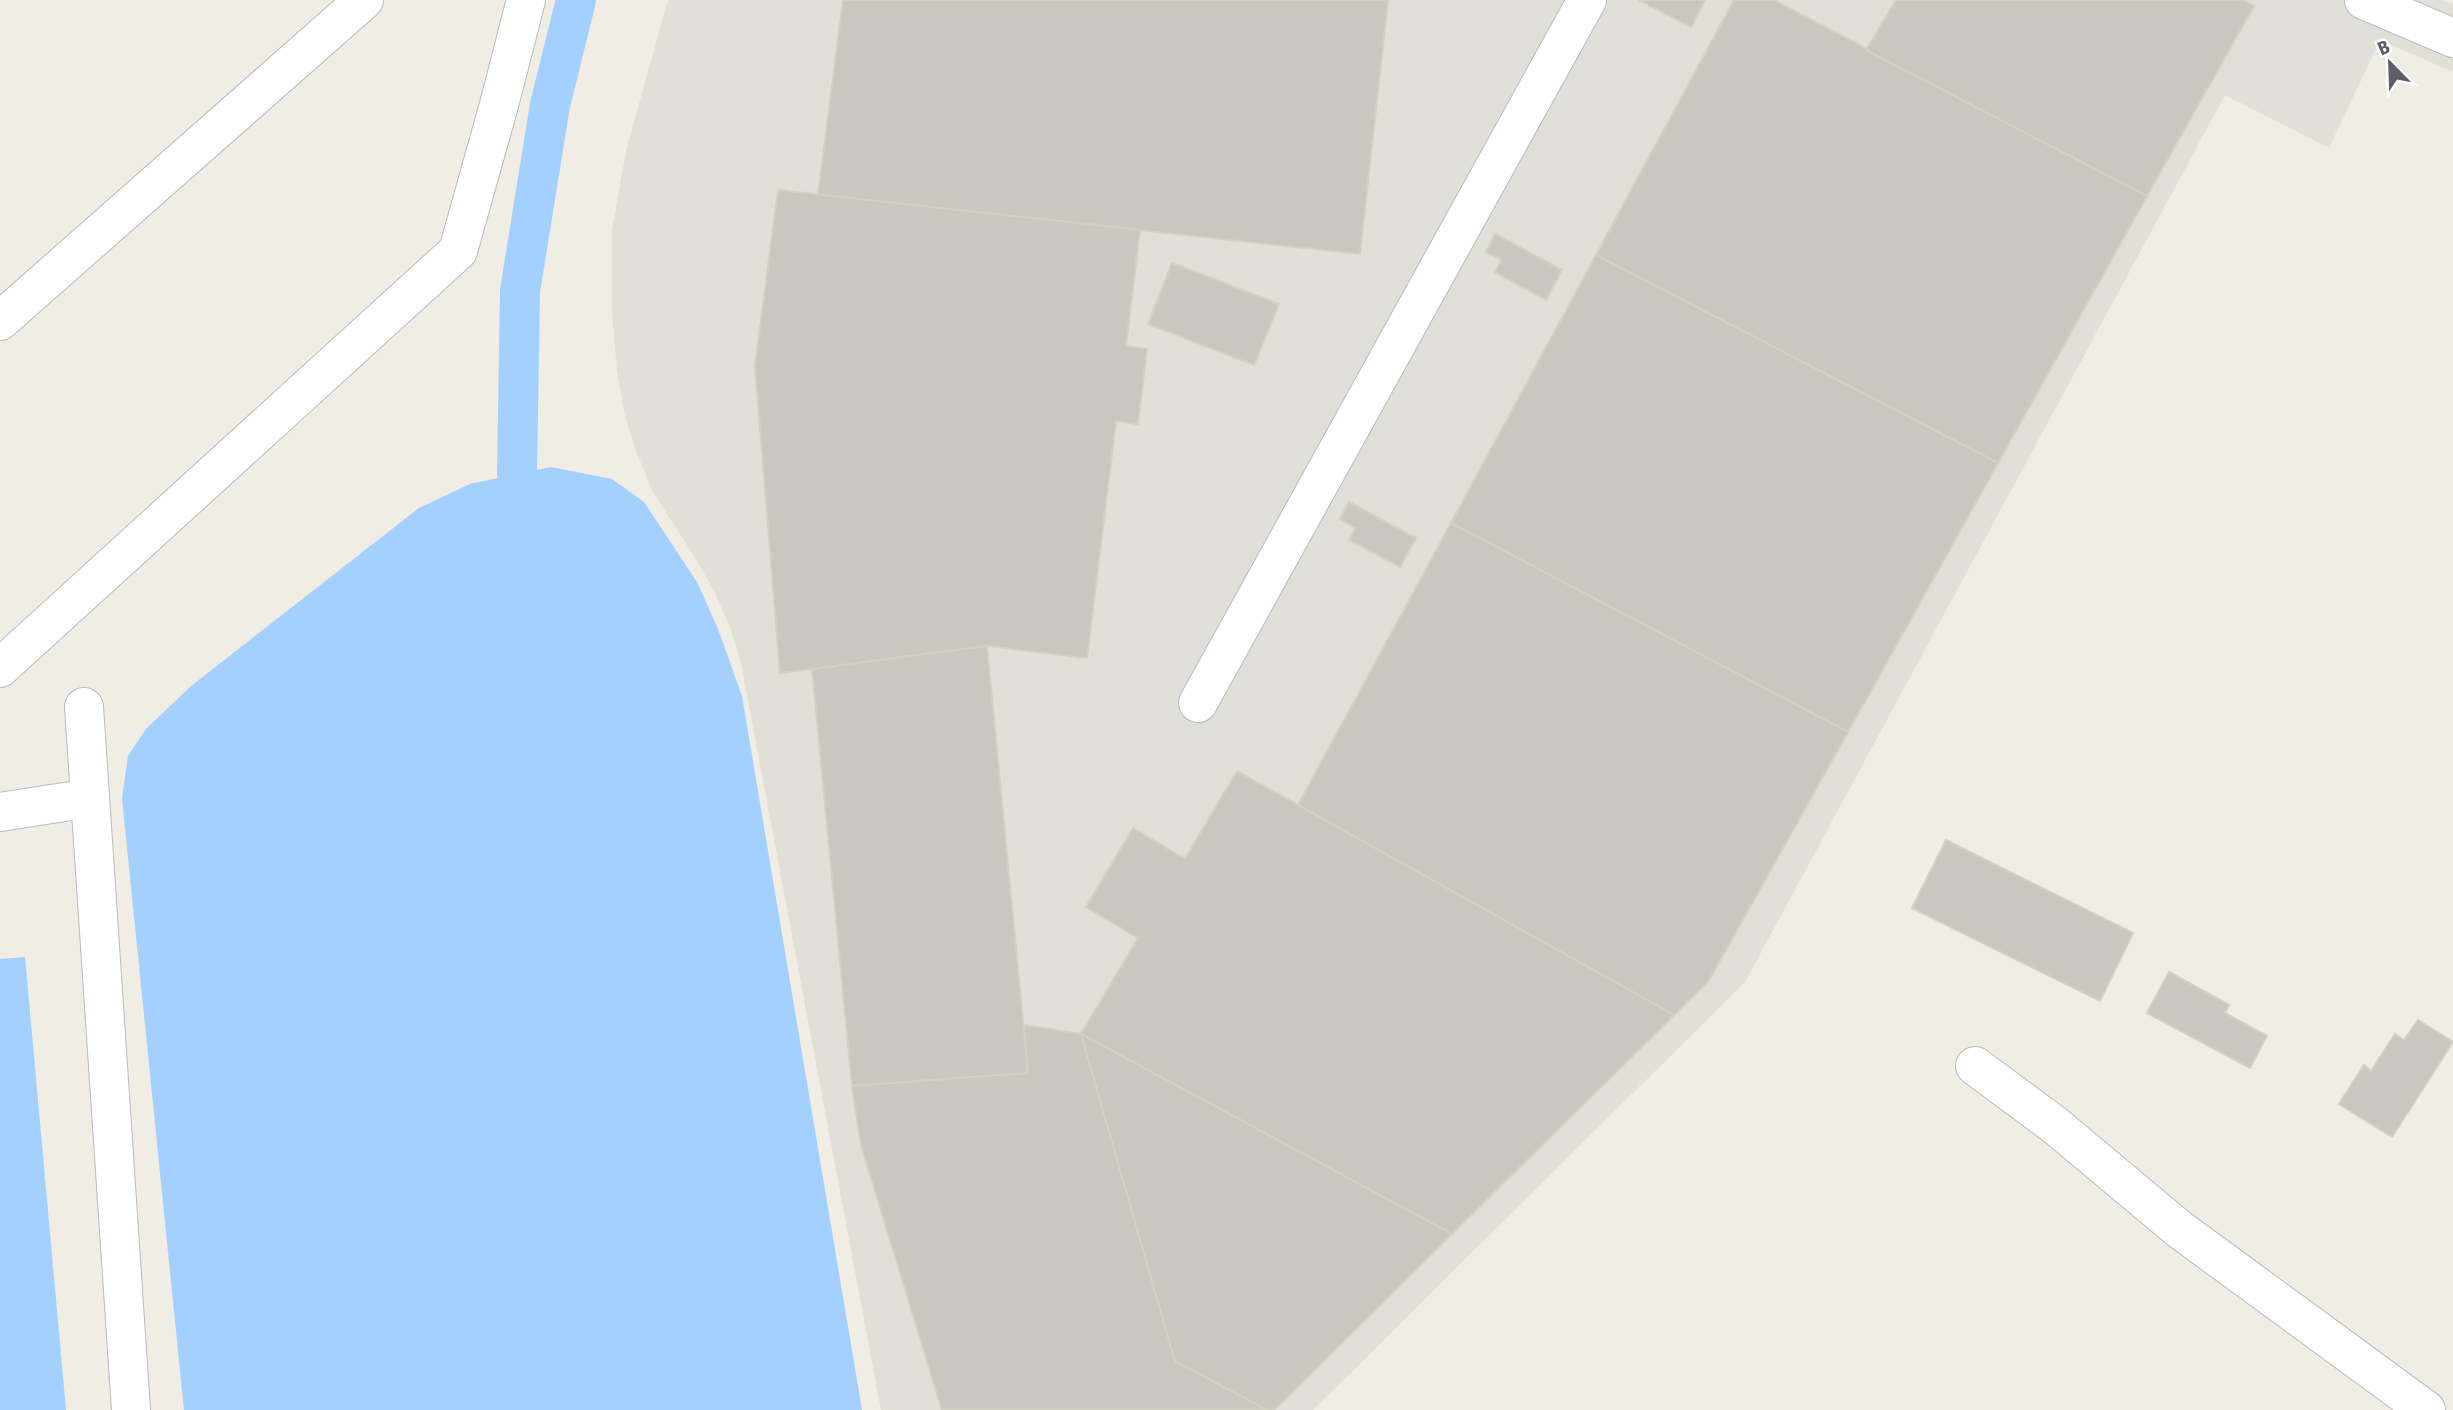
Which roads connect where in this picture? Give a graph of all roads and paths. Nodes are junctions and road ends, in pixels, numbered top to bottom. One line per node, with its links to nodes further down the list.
1 (364, 0): 6 (street)
2 (526, 0): 7 (street)
3 (1587, 0): 8 (street)
4 (2364, 0): 5 (street)
5 (2453, 38)
6 (0, 321)
7 (0, 668)
8 (1198, 703)
9 (84, 707): 10 (street)
10 (90, 798): 11 (street); 13 (street)
11 (0, 811)
12 (1975, 1066): 14 (street)
13 (131, 1410)
14 (2426, 1410)

